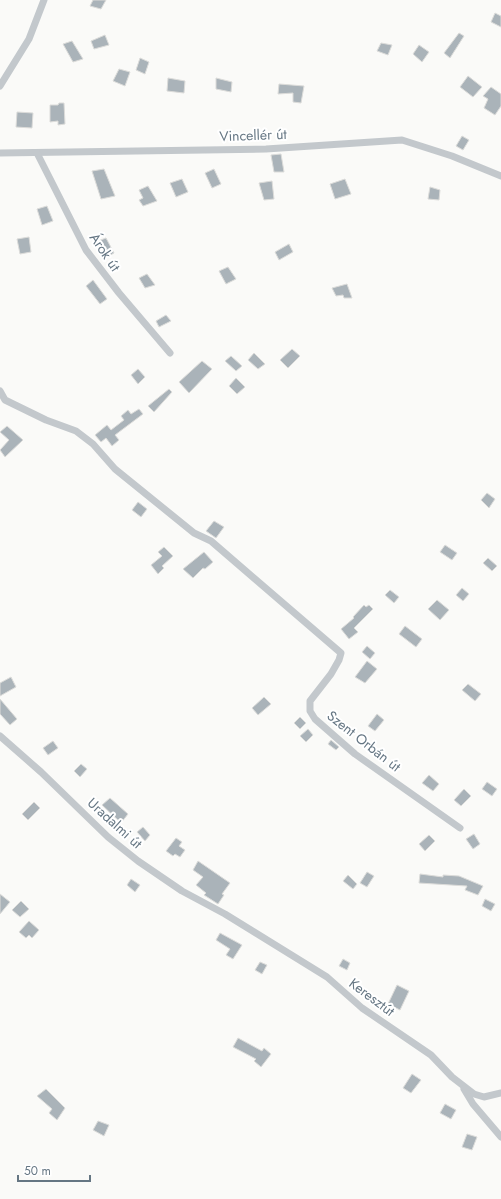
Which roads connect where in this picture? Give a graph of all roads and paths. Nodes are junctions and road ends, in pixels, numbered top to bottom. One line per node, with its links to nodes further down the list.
1 (44, 0): 2 (street)
2 (0, 86)
3 (37, 152): 4 (street, Vincellér út); 5 (street, Vincellér út); 6 (street, Árok út)
4 (0, 153)
5 (501, 176)
6 (170, 353)
7 (0, 391): 9 (street, Szent Orbán út)
8 (0, 736): 10 (street, Uradalmi út)
9 (460, 828)
10 (225, 914): 11 (street, Keresztút)
11 (462, 1085): 12 (street, Keresztút); 13 (street)
12 (501, 1094)
13 (501, 1137)

